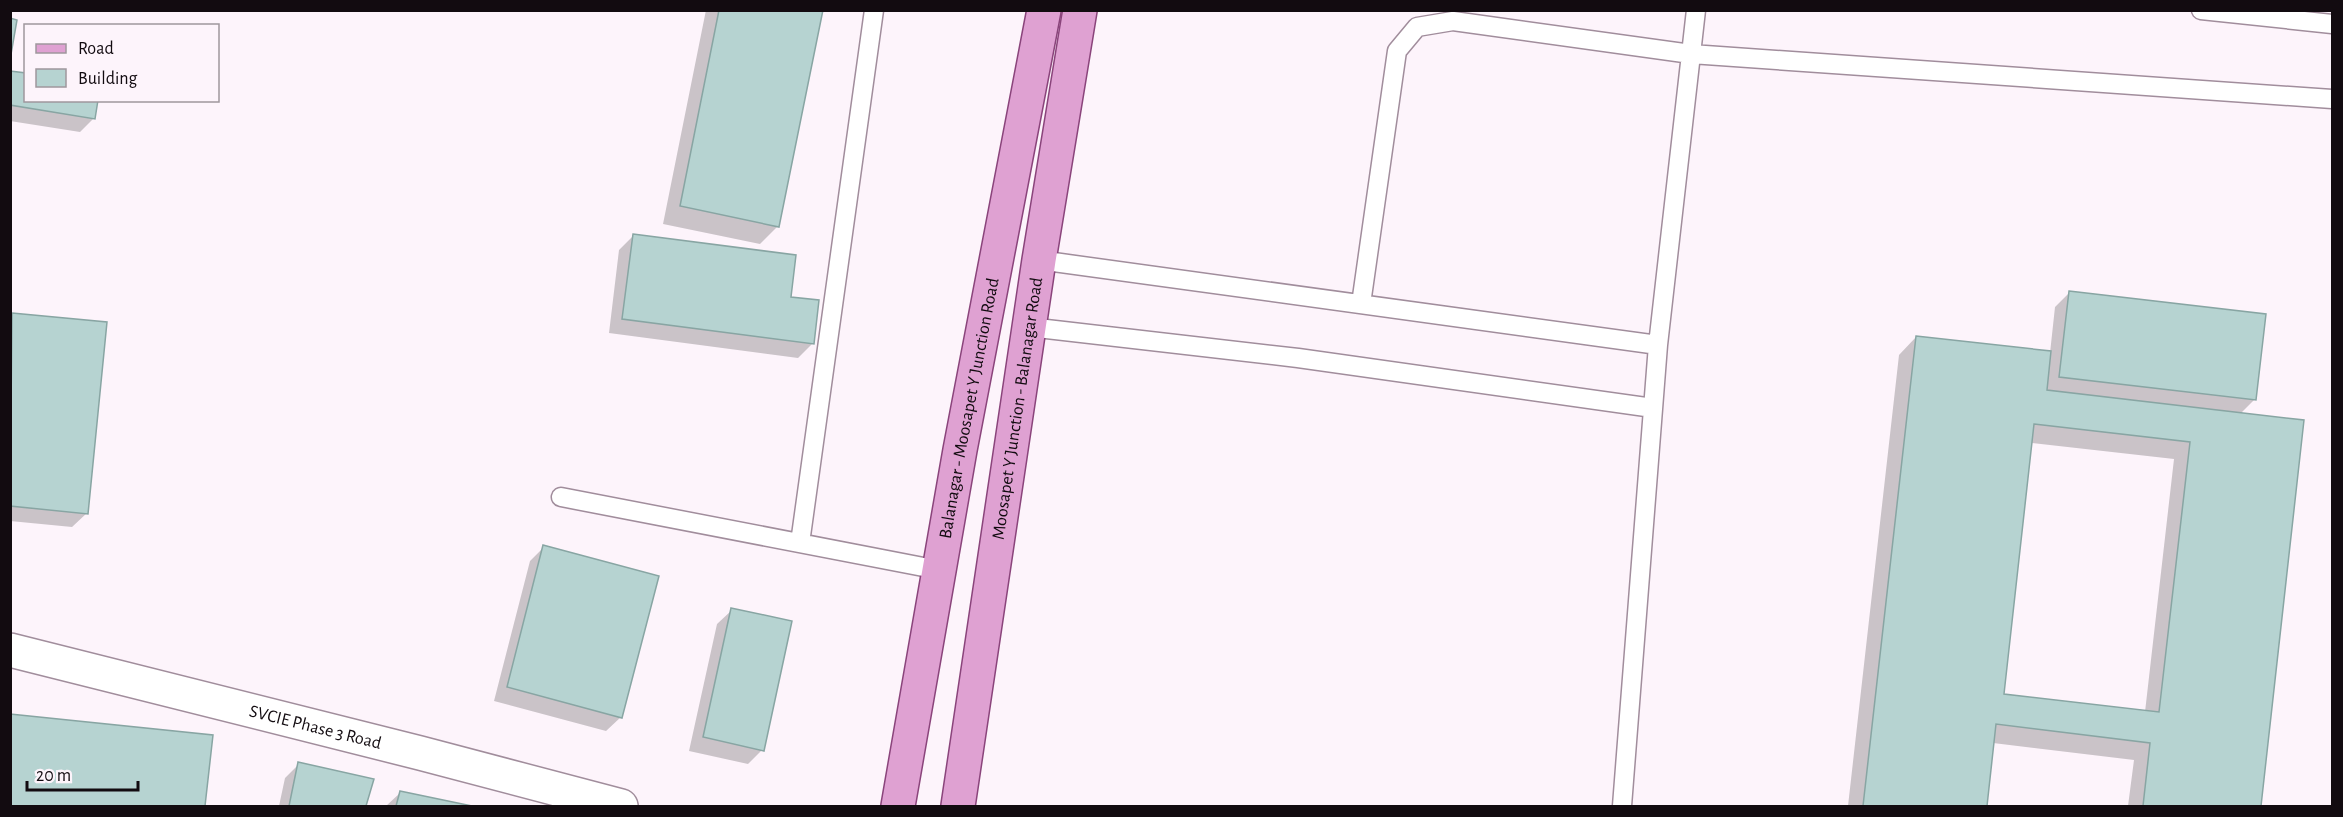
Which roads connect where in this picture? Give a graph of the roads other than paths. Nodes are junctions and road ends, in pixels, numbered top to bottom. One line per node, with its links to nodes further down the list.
1 (874, 10): 15 (lane)
2 (1044, 10): 16 (main road, Balanagar - Moosapet Y Junction Road)
3 (1080, 10): 9 (main road, Moosapet Y Junction - Balanagar Road)
4 (1696, 10): 7 (lane)
5 (2201, 10): 6 (lane)
6 (2332, 24)
7 (1691, 54): 8 (lane); 10 (lane); 12 (lane)
8 (2332, 99)
9 (1039, 260): 10 (lane); 11 (main road, Moosapet Y Junction - Balanagar Road)
10 (1361, 304): 12 (lane)
11 (1029, 327): 13 (lane); 20 (main road, Moosapet Y Junction - Balanagar Road)
12 (1658, 345): 13 (lane)
13 (1653, 408): 21 (lane)
14 (561, 497): 15 (lane)
15 (800, 543): 16 (lane)
16 (939, 570): 19 (main road, Balanagar - Moosapet Y Junction Road)
17 (10, 650): 18 (street, SVCIE Phase 3 Road)
18 (621, 807)
19 (898, 807)
20 (958, 807)
21 (1622, 807)

